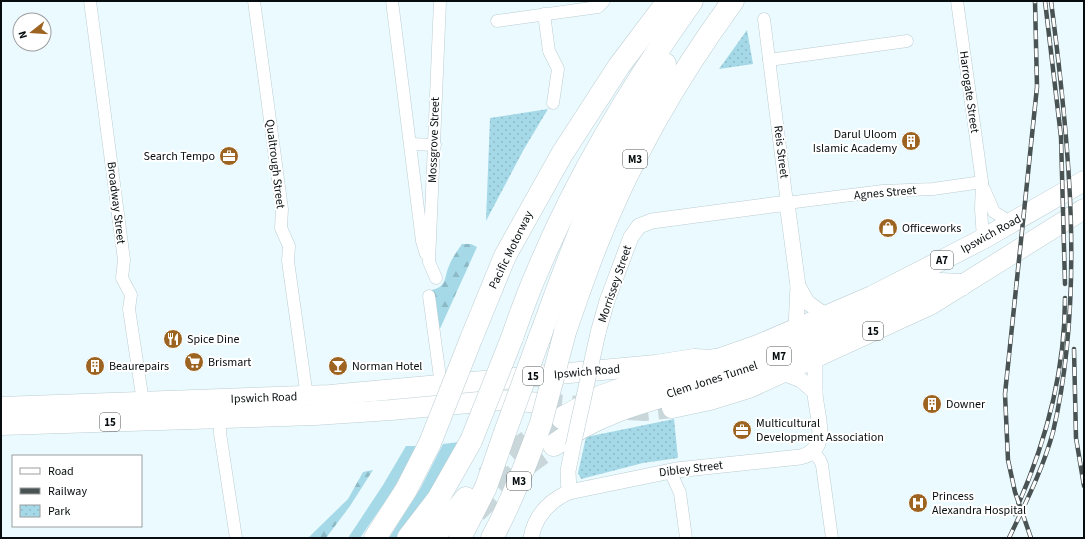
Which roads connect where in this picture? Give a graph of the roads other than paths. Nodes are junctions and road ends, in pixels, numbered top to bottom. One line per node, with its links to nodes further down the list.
1 (90, 1): 38 (street, Broadway Street)
2 (254, 1): 37 (street, Qualtrough Street)
3 (392, 1): 17 (street)
4 (440, 1): 18 (street, Mossgrove Street)
5 (668, 1): 51 (highway, Pacific Motorway, bridge)
6 (692, 1): 52 (highway, bridge)
7 (707, 1): 54 (highway, bridge)
8 (733, 1): 42 (highway, M3, bridge)
9 (957, 1): 20 (street, Harrogate Street)
10 (603, 3): 11 (street)
11 (544, 14): 13 (street); 16 (street)
12 (764, 19): 15 (street, Reis Street)
13 (497, 20)
14 (907, 41): 15 (street)
15 (769, 60): 21 (street, Reis Street)
16 (553, 103)
17 (411, 144): 18 (street); 25 (street)
18 (434, 145): 25 (street, Mossgrove Street)
19 (1084, 181): 23 (highway, Ipswich Road / A7)
20 (982, 182): 21 (street, Agnes Street); 23 (street, Harrogate Street); 24 (street, Harrogate Street)
21 (788, 203): 28 (street, Reis Street); 45 (street, Morrissey Street, bridge)
22 (1084, 209): 27 (highway, A7)
23 (1012, 223): 24 (highway, Ipswich Road / A7)
24 (983, 240): 30 (highway, Ipswich Road / A7)
25 (429, 262): 26 (street, Mossgrove Street)
26 (436, 278)
27 (961, 285): 32 (highway, 15); 45 (highway, Clem Jones Tunnel / M7)
28 (798, 286): 30 (street, Reis Street); 31 (street, Reis Street)
29 (429, 296): 35 (street)
30 (826, 316): 31 (highway, Ipswich Road / A7)
31 (796, 328): 33 (highway, Ipswich Road / A7)
32 (815, 358): 34 (highway, 15); 36 (street)
33 (715, 360): 35 (highway, Ipswich Road / 15); 43 (highway, Clem Jones Tunnel)
34 (783, 373): 36 (street); 41 (highway, 15)
35 (441, 384): 37 (highway, Ipswich Road / 15)
36 (815, 392): 46 (street)
37 (307, 397): 40 (highway, Ipswich Road / 15)
38 (143, 402): 39 (highway, Ipswich Road / 15); 40 (highway, Ipswich Road / 15)
39 (1, 407)
40 (220, 408): 42 (highway, Ipswich Road / 15); 44 (highway, Ipswich Road / 15); 50 (street)
41 (672, 408)
42 (542, 413): 55 (highway, M3)
43 (562, 418)
44 (1, 425)
45 (564, 446): 48 (street, Morrissey Street)
46 (813, 452): 47 (street, Dibley Street); 58 (street)
47 (670, 471): 48 (street, Dibley Street); 57 (street)
48 (569, 492): 56 (street, Dibley Street)
49 (466, 498): 53 (highway)
50 (236, 538)
51 (375, 538)
52 (408, 538)
53 (433, 538)
54 (460, 538)
55 (492, 538)
56 (531, 538)
57 (686, 538)
58 (832, 538)

